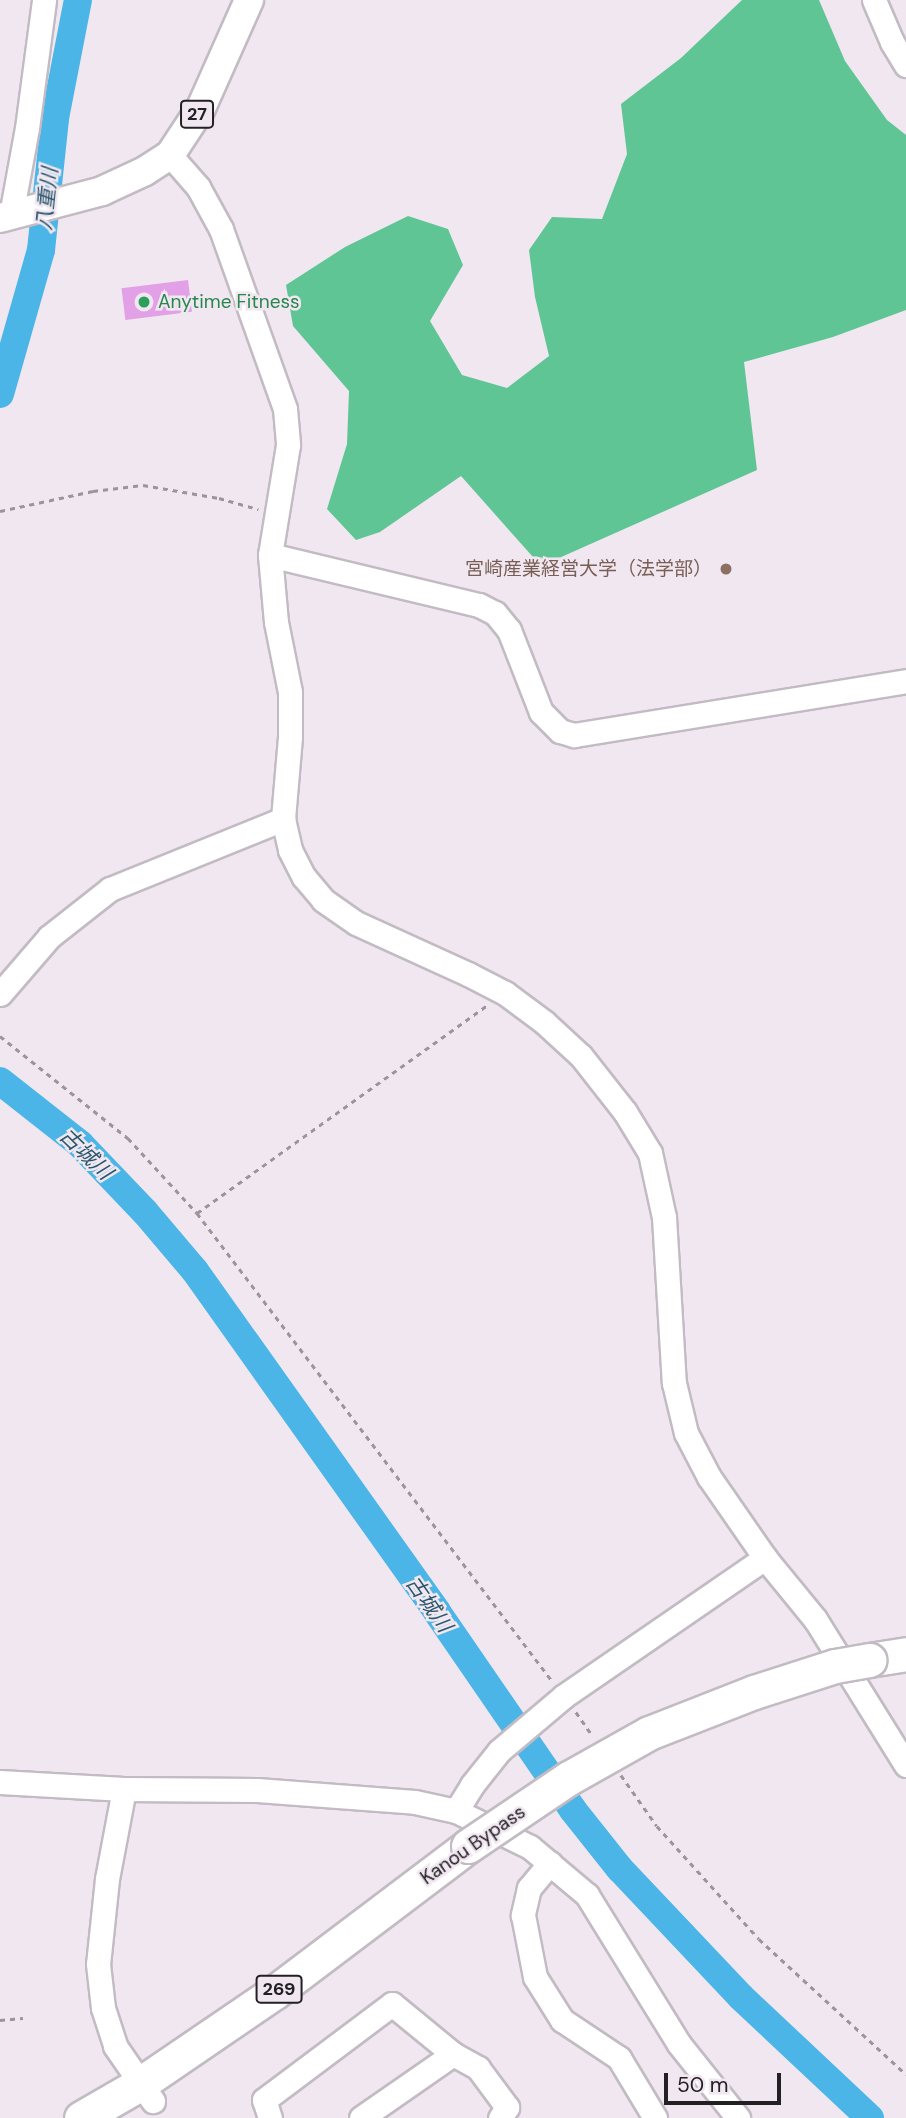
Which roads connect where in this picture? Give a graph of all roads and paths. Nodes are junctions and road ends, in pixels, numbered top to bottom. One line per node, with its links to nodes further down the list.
1 (44, 0): 6 (street)
2 (249, 0): 5 (main road, 27)
3 (874, 0): 4 (street)
4 (906, 65)
5 (170, 155): 6 (main road, 27); 8 (street)
6 (5, 217)
7 (0, 511): 8 (path)
8 (275, 514): 9 (street)
9 (270, 555): 10 (street); 11 (street)
10 (906, 681)
11 (283, 819): 12 (street); 13 (street)
12 (505, 993): 15 (path); 16 (street)
13 (0, 995)
14 (0, 1036): 15 (path)
15 (197, 1213): 19 (path)
16 (765, 1558): 19 (street); 21 (street)
17 (906, 1654): 18 (highway, Kanou Bypass / 269)
18 (883, 1670): 31 (highway, Kanou Bypass / 269, bridge)
19 (558, 1701): 20 (path); 25 (street)
20 (595, 1739)
21 (906, 1765)
22 (618, 1772): 30 (path)
23 (0, 1782): 24 (street)
24 (124, 1789): 25 (street); 31 (street)
25 (456, 1811): 26 (street)
26 (550, 1863): 37 (street); 38 (street)
27 (23, 2018): 28 (path)
28 (0, 2020)
29 (453, 2054): 34 (street); 35 (street); 36 (street)
30 (906, 2074)
31 (146, 2092): 32 (highway, Kanou Bypass / 269); 33 (highway, Kanou Bypass / 269)
32 (81, 2118)
33 (124, 2118)
34 (270, 2118)
35 (361, 2118)
36 (500, 2118)
37 (655, 2118)
38 (738, 2118)

